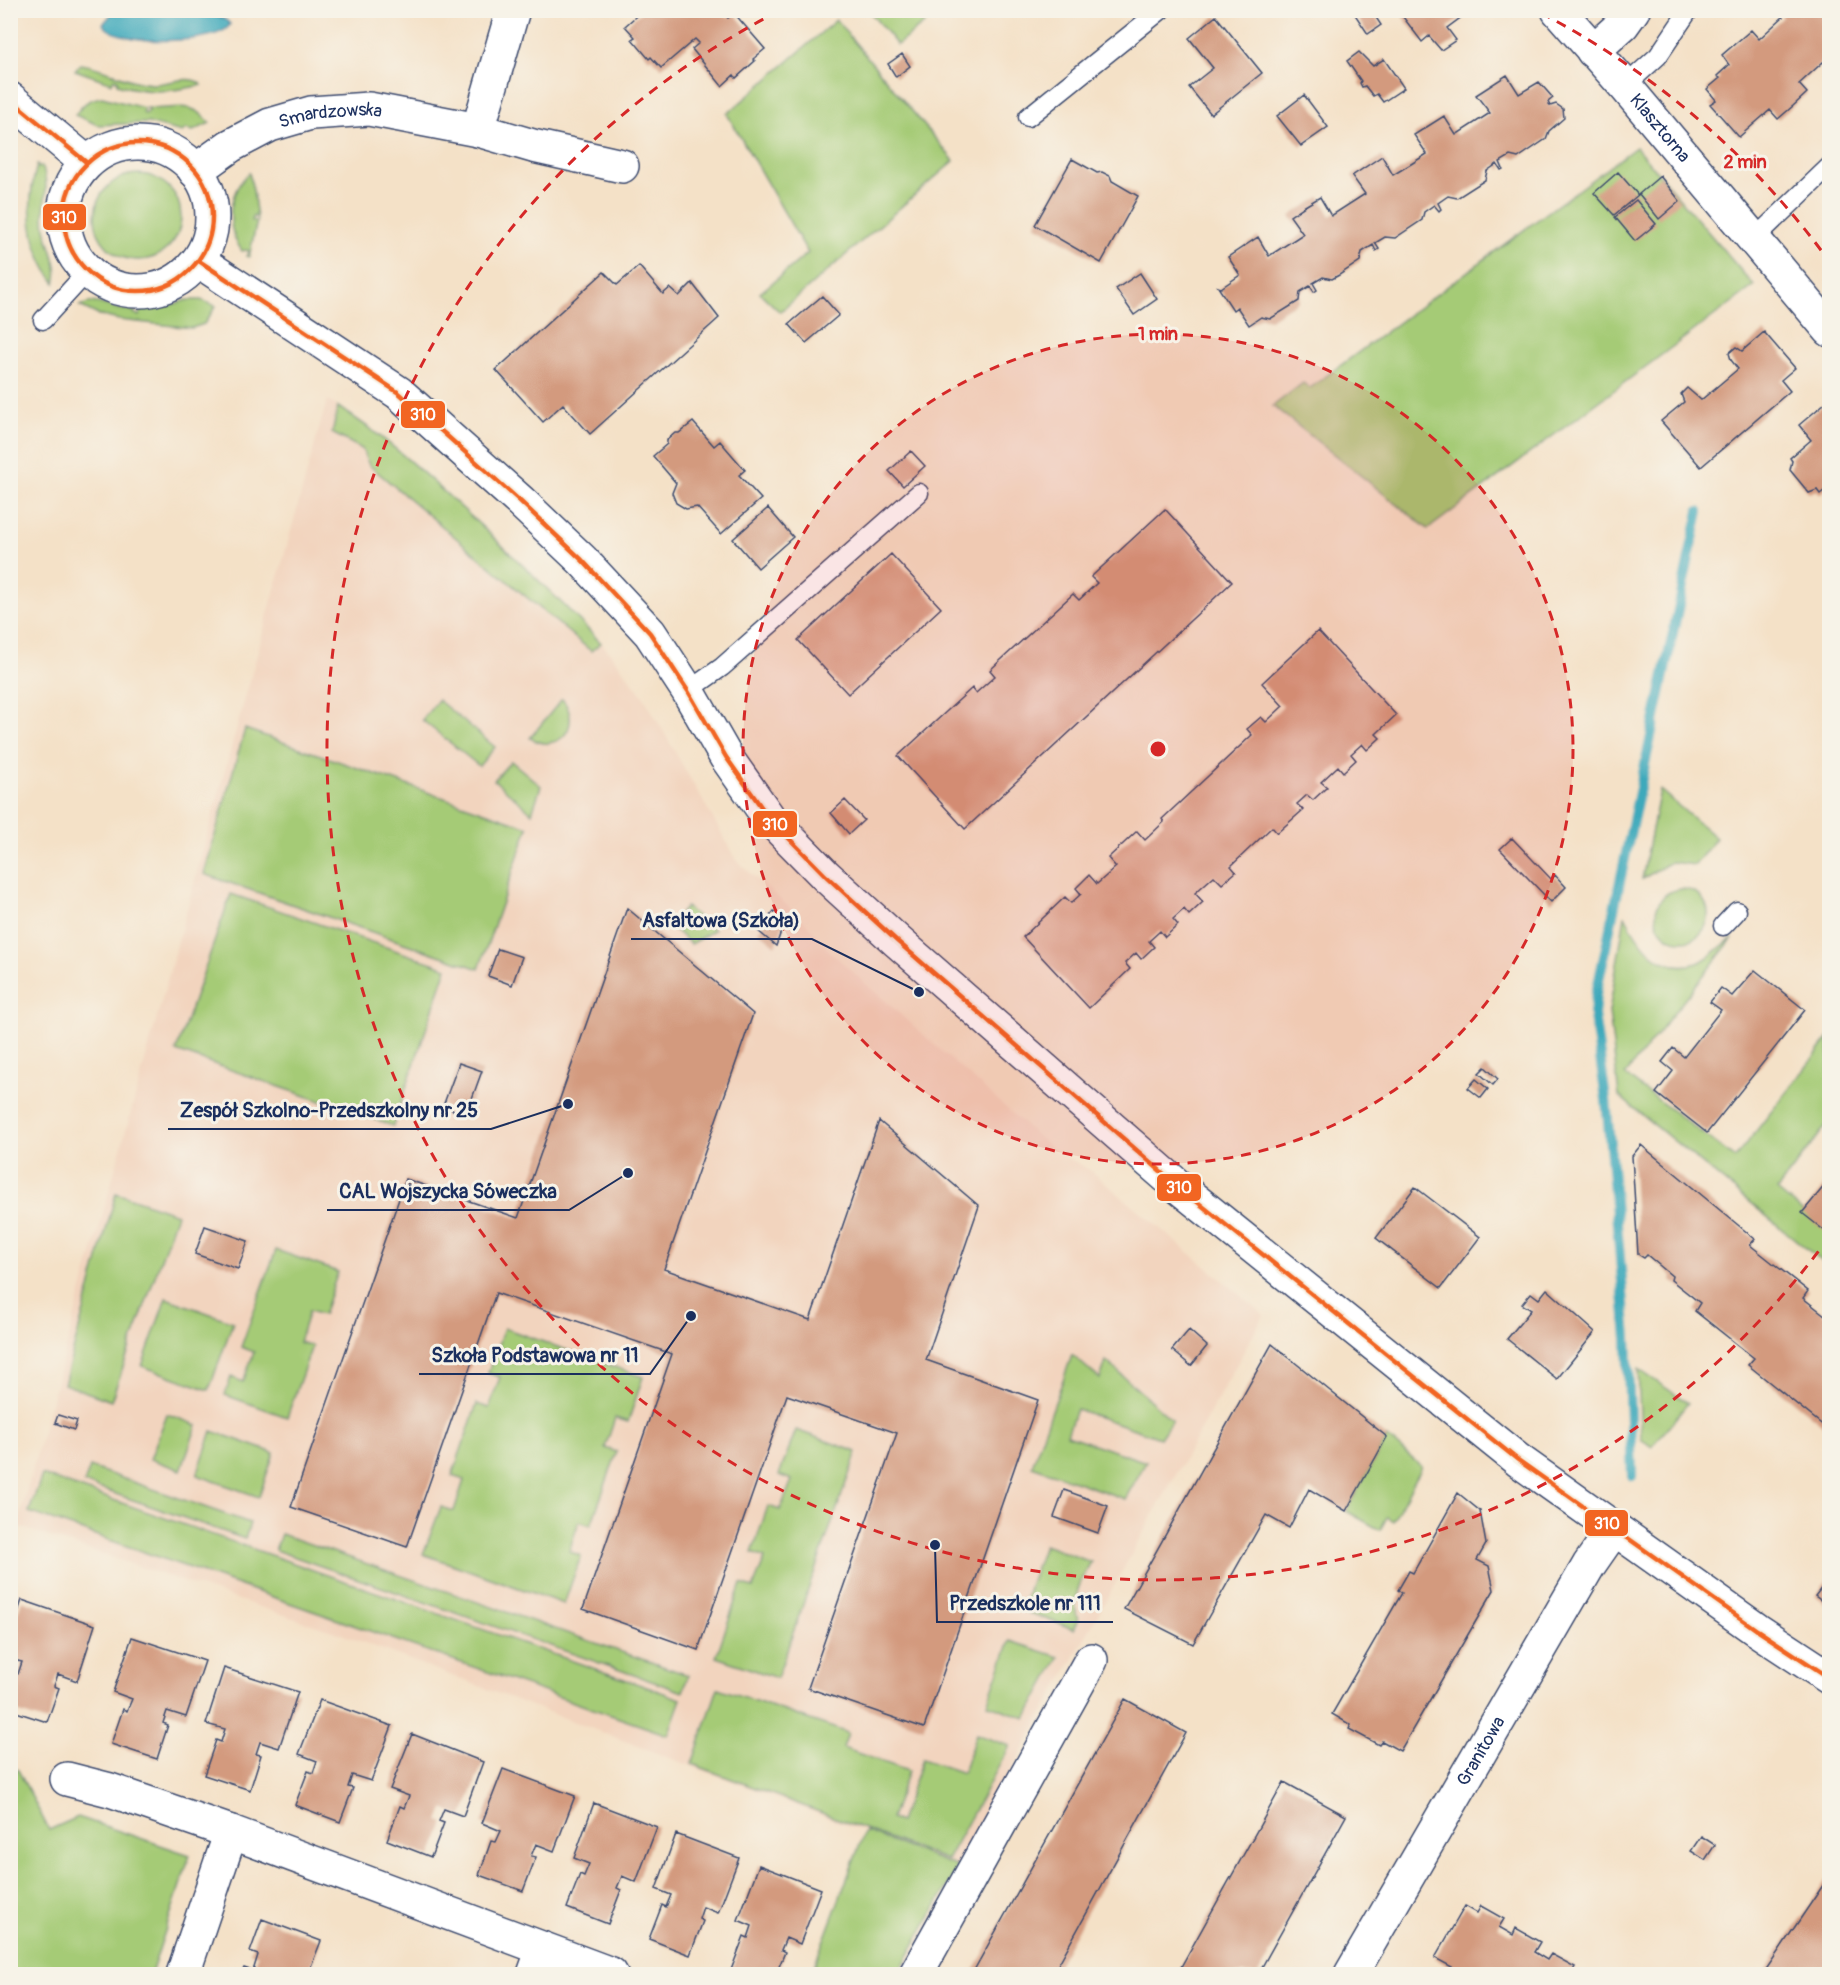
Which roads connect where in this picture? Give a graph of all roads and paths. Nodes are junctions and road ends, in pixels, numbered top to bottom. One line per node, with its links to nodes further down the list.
1 (513, 10): 10 (street)
2 (1161, 10): 9 (lane)
3 (1558, 10): 6 (street, Klasztorna)
4 (1633, 10): 6 (street)
5 (1689, 10): 7 (lane)
6 (1593, 51): 7 (street, Klasztorna)
7 (1625, 86): 15 (street, Klasztorna)
8 (10, 99): 11 (street)
9 (1028, 117)
10 (478, 130): 12 (street, Smardzowska); 14 (street, Smardzowska)
11 (86, 162): 14 (street); 17 (street)
12 (622, 166)
13 (1830, 166): 15 (lane)
14 (195, 171): 16 (street)
15 (1753, 240): 19 (street, Klasztorna)
16 (199, 261): 17 (street); 21 (street)
17 (88, 271): 18 (lane)
18 (43, 320)
19 (1830, 330)
20 (919, 493): 21 (lane)
21 (688, 691): 24 (street)
22 (1737, 911): 23 (lane)
23 (1723, 926)
24 (1614, 1529): 26 (street); 30 (street, Granitowa)
25 (1091, 1660): 33 (street)
26 (1830, 1678)
27 (67, 1779): 28 (street)
28 (231, 1832): 29 (street); 31 (street)
29 (538, 1962): 32 (street)
30 (1360, 1971)
31 (183, 1974)
32 (611, 1974)
33 (916, 1974)

